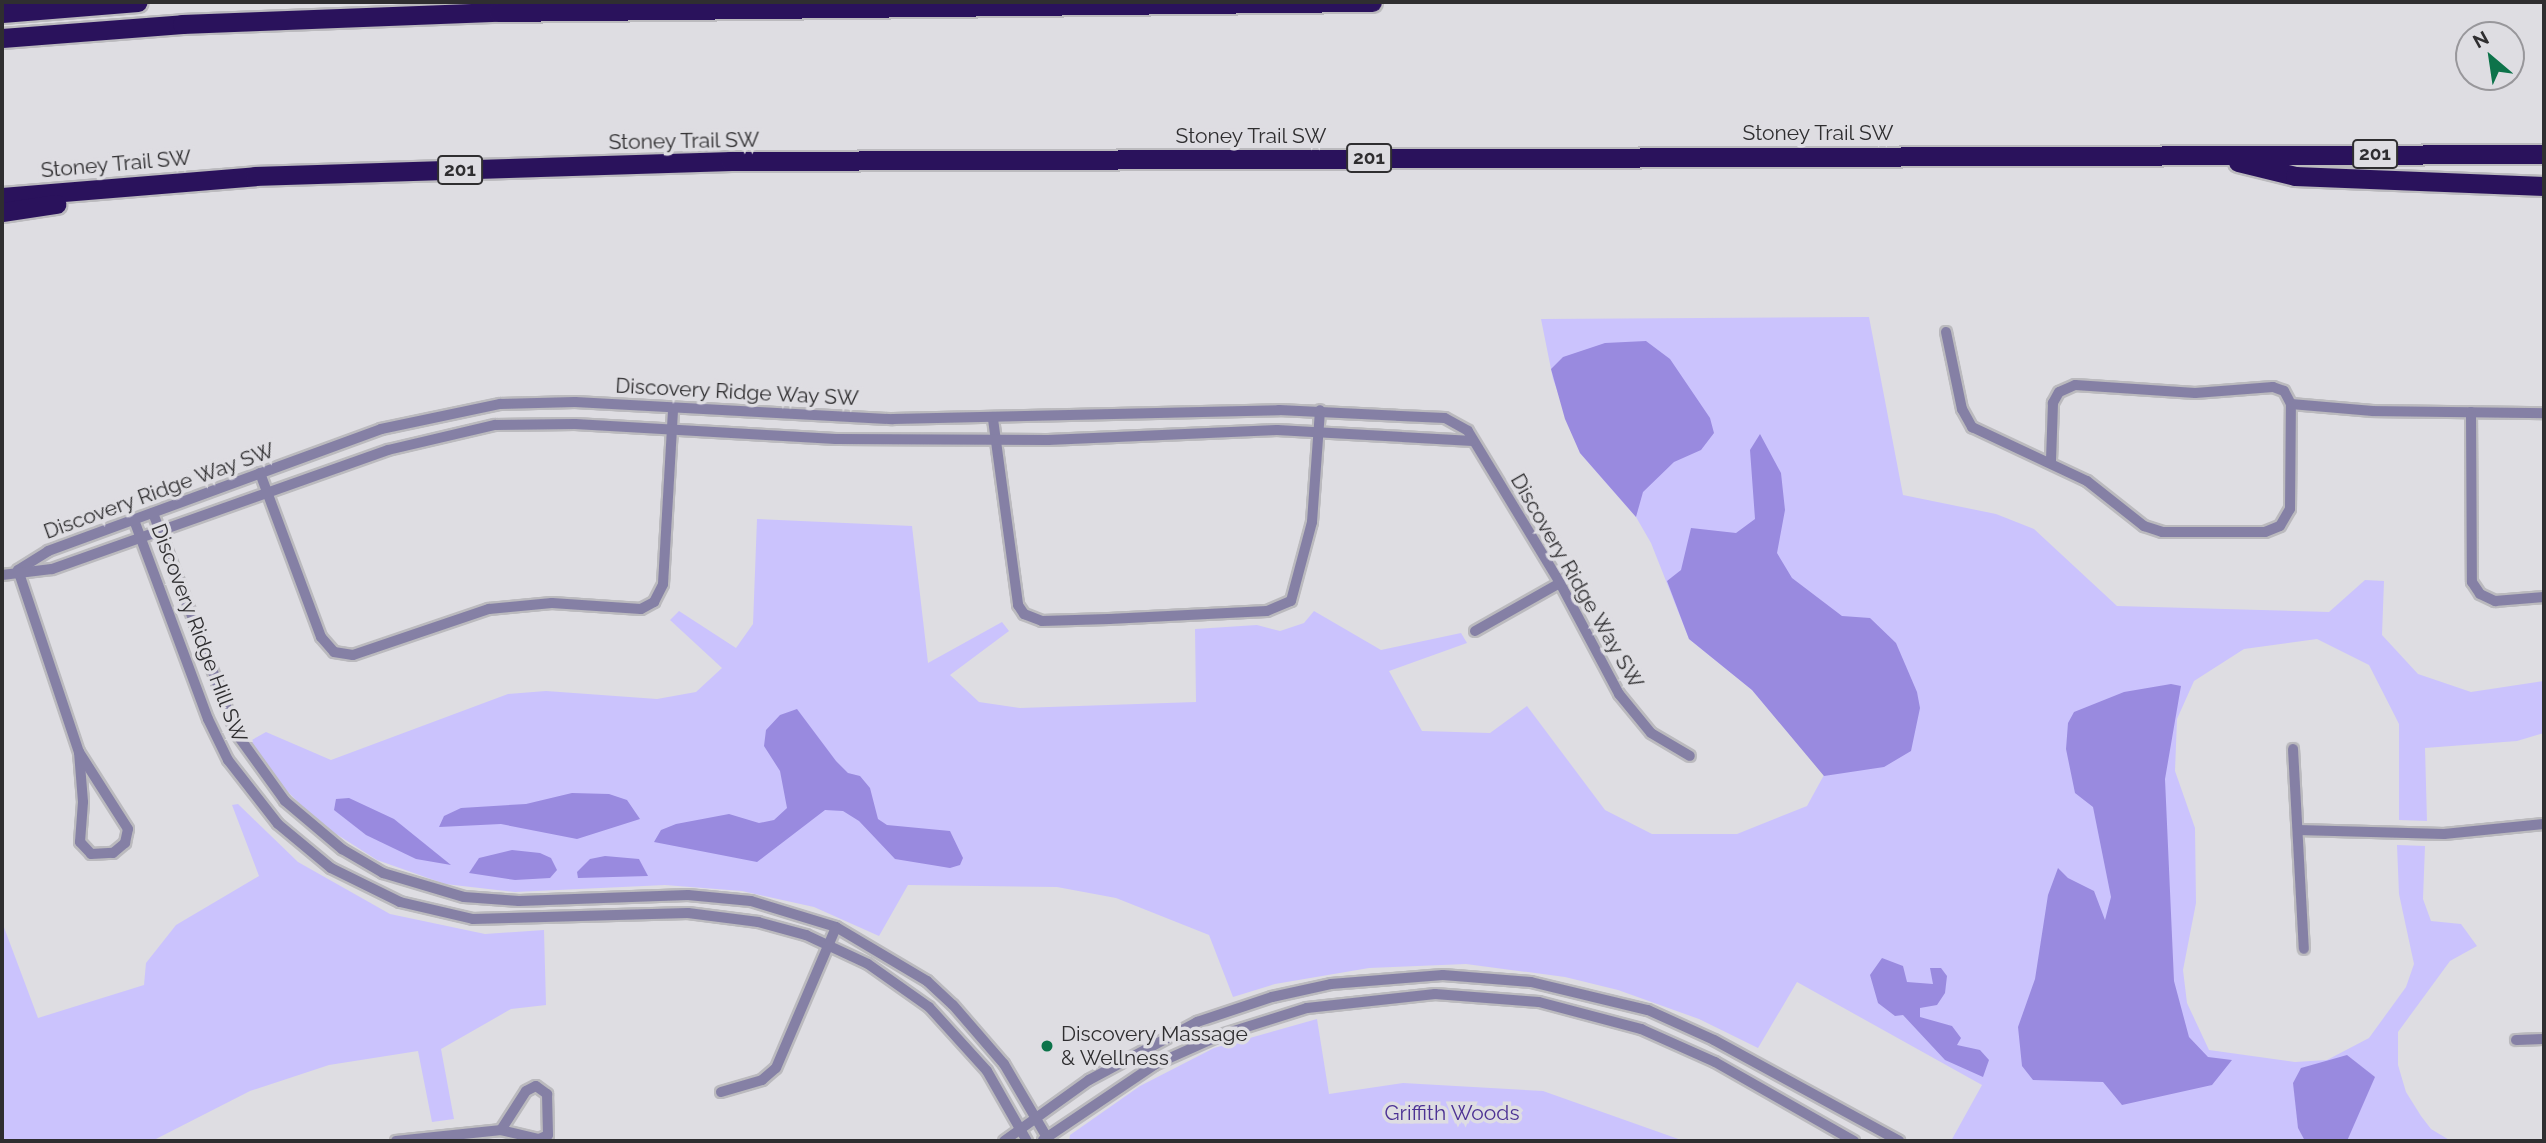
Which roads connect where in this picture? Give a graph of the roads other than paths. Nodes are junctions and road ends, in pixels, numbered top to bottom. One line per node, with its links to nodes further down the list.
1 (138, 2): 5 (highway)
2 (428, 2): 4 (highway)
3 (1372, 2): 4 (highway)
4 (498, 12): 6 (highway)
5 (2, 13)
6 (2, 38)
7 (2544, 154): 8 (highway, Stoney Trail SW / 201)
8 (2206, 155): 9 (highway, Stoney Trail SW / 201); 10 (highway)
9 (191, 180): 11 (highway, Stoney Trail SW / 201); 12 (highway)
10 (2544, 186)
11 (2, 197)
12 (2, 212)
13 (1946, 332): 30 (street)
14 (2291, 404): 18 (street); 30 (street); 30 (street)
15 (462, 409): 16 (street, Discovery Ridge Way SW); 23 (street); 31 (street, Discovery Ridge Way SW)
16 (673, 409): 21 (street, Discovery Ridge Way SW); 24 (street)
17 (1320, 410): 20 (street, Discovery Ridge Way SW); 25 (street); 29 (street, Discovery Ridge Way SW)
18 (2471, 412): 19 (street); 40 (street)
19 (2544, 413)
20 (1158, 414): 22 (street, Discovery Ridge Way SW); 26 (street)
21 (837, 417): 22 (street, Discovery Ridge Way SW); 27 (street)
22 (993, 419): 28 (street)
23 (466, 430): 24 (street, Discovery Ridge Way SW); 32 (street, Discovery Ridge Way SW)
24 (671, 431): 27 (street, Discovery Ridge Way SW); 32 (street)
25 (1319, 431): 26 (street, Discovery Ridge Way SW); 28 (street); 29 (street, Discovery Ridge Way SW)
26 (1159, 436): 28 (street, Discovery Ridge Way SW)
27 (836, 439): 28 (street, Discovery Ridge Way SW)
28 (996, 441)
29 (1474, 441): 39 (street, Discovery Ridge Way SW)
30 (2051, 461)
31 (260, 473): 32 (street); 33 (street, Discovery Ridge Way SW)
32 (268, 494): 35 (street, Discovery Ridge Way SW)
33 (153, 513): 34 (street, Discovery Ridge Way SW); 35 (street, Discovery Ridge Hill SW)
34 (134, 520): 36 (street, Discovery Ridge Hill SW); 37 (street, Discovery Ridge Way SW)
35 (161, 533): 36 (street, Discovery Ridge Way SW); 48 (street, Discovery Ridge Hill SW)
36 (141, 539): 37 (street, Discovery Ridge Way SW); 50 (street, Discovery Ridge Hill SW)
37 (18, 570): 38 (street, Discovery Ridge Way SW); 43 (street)
38 (2, 575)
39 (1560, 583): 41 (street); 44 (street, Discovery Ridge Way SW)
40 (2544, 597)
41 (1475, 631)
42 (2293, 749): 46 (street)
43 (79, 752): 43 (street)
44 (1690, 756)
45 (2544, 824): 46 (street)
46 (2298, 830): 53 (street)
47 (688, 895): 48 (street, Discovery Ridge Hill SW); 49 (street); 51 (street, Discovery Ridge Hill SW)
48 (547, 900): 50 (street)
49 (688, 913): 50 (street, Discovery Ridge Hill SW); 52 (street, Discovery Ridge Hill SW)
50 (548, 920)
51 (836, 927): 52 (street); 55 (street, Discovery Ridge Hill SW)
52 (829, 944): 57 (street, Discovery Ridge Hill SW); 65 (street)
53 (2304, 949)
54 (1481, 976): 56 (street); 58 (street); 59 (street)
55 (927, 981): 57 (street); 67 (street, Discovery Ridge Hill SW)
56 (1480, 995): 60 (street); 63 (street)
57 (916, 997): 68 (street, Discovery Ridge Hill SW)
58 (1648, 1010): 60 (street); 64 (street)
59 (1197, 1022): 63 (street); 67 (street)
60 (1641, 1029): 66 (street)
61 (2544, 1039): 62 (street)
62 (2516, 1040)
63 (1205, 1041): 71 (street)
64 (1792, 1082): 66 (street); 76 (street)
65 (721, 1092)
66 (1782, 1100): 75 (street)
67 (1038, 1117): 68 (street); 71 (street, Discovery Ridge Hill SW)
68 (1021, 1129): 73 (street); 74 (street, Discovery Ridge Hill SW)
69 (502, 1130): 69 (street); 70 (street)
70 (459, 1138): 72 (street)
71 (1046, 1140)
72 (396, 1141)
73 (1004, 1141)
74 (1027, 1141)
75 (1854, 1141)
76 (1899, 1141)

